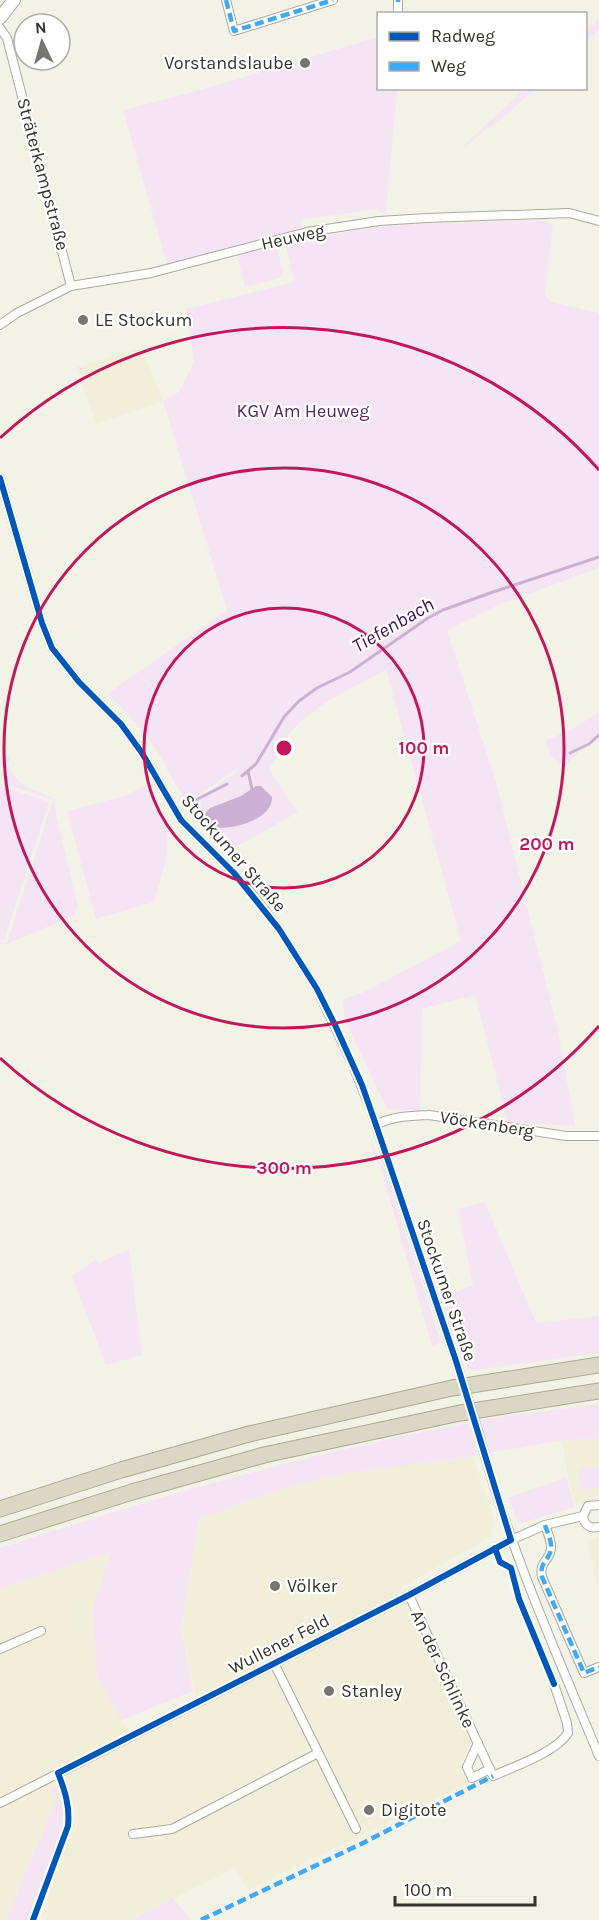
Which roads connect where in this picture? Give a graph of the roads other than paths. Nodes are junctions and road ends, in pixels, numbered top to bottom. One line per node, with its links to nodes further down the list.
1 (14, 0): 4 (main road)
2 (226, 0): 3 (street)
3 (333, 0)
4 (0, 18)
5 (0, 28): 7 (street, Sträterkampstraße)
6 (599, 221): 7 (street, Heuweg)
7 (72, 286): 8 (street, Heuweg)
8 (0, 325)
9 (0, 477): 10 (street, Stockumer Straße)
10 (376, 1125): 11 (street, Vöckenberg); 20 (street, Stockumer Straße, bridge)
11 (599, 1136)
12 (599, 1365): 15 (highway)
13 (599, 1391): 19 (highway)
14 (599, 1505): 16 (street)
15 (0, 1509)
16 (583, 1516): 17 (street); 18 (street)
17 (545, 1525): 20 (street); 25 (street)
18 (599, 1527)
19 (0, 1534)
20 (511, 1540): 21 (street, Wullener Feld); 29 (street, Stockumer Straße)
21 (409, 1595): 24 (street, Wullener Feld); 27 (street, An der Schlinke)
22 (41, 1631): 23 (street)
23 (0, 1649)
24 (274, 1663): 28 (street, Wullener Feld); 31 (street, Wullener Feld)
25 (599, 1667)
26 (554, 1684): 30 (street, An der Schlinke)
27 (478, 1743): 30 (street, An der Schlinke); 30 (street, An der Schlinke)
28 (318, 1753): 32 (street, Wullener Feld); 33 (street)
29 (599, 1756)
30 (490, 1769)
31 (0, 1803)
32 (356, 1829)
33 (133, 1834)

